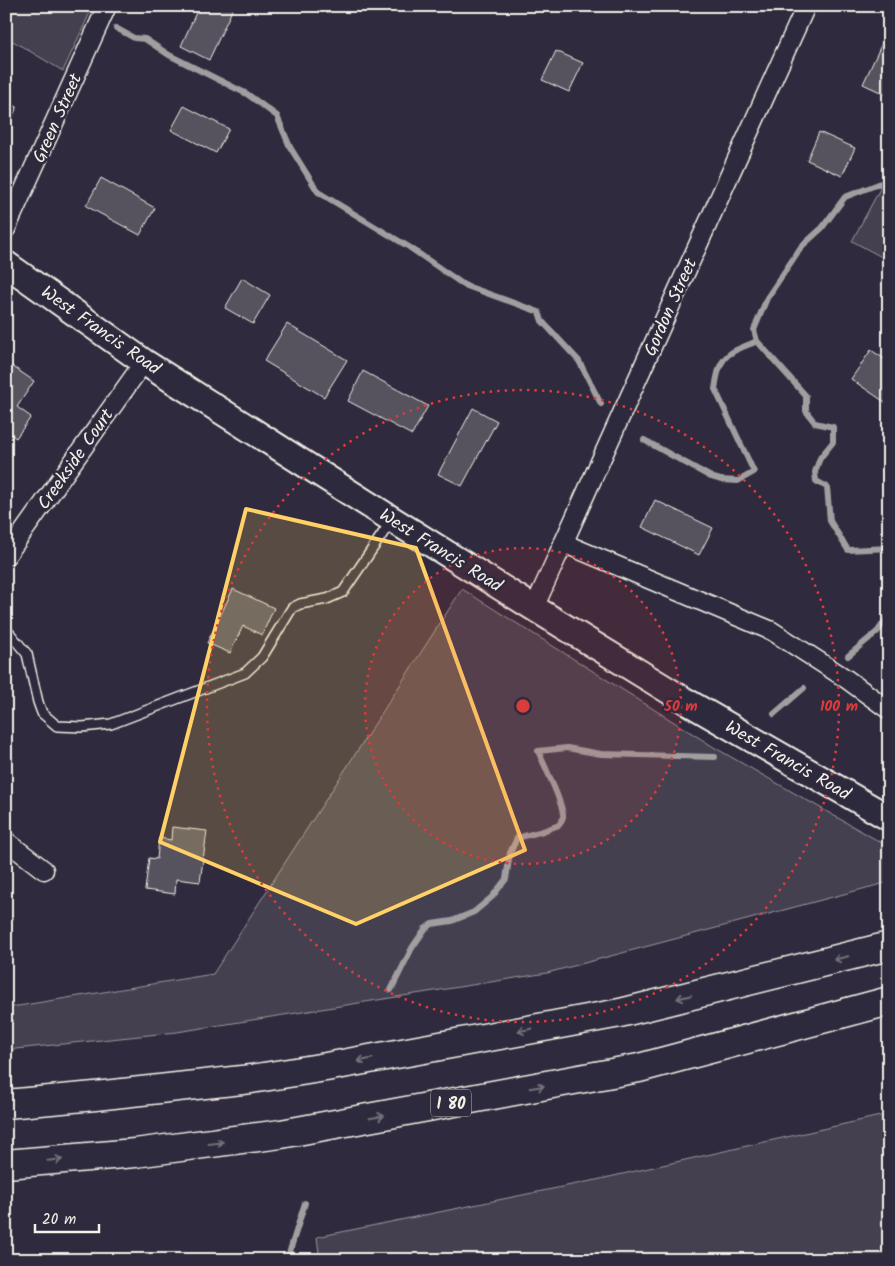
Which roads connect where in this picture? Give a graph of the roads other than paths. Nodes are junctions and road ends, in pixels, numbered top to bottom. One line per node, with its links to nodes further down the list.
1 (107, 6): 3 (street, Green Street)
2 (806, 6): 7 (street, Gordon Street)
3 (6, 229)
4 (6, 264): 5 (street, West Francis Road)
5 (144, 362): 6 (street, West Francis Road); 8 (street, Creekside Court)
6 (392, 520): 9 (street, West Francis Road); 10 (lane)
7 (563, 543): 9 (street, Gordon Street); 11 (street)
8 (6, 556)
9 (534, 608): 12 (street, West Francis Road)
10 (6, 629)
11 (889, 710)
12 (889, 818)
13 (6, 842): 14 (street)
14 (44, 870)
15 (889, 946): 17 (highway, one-way to 17)
16 (889, 1001): 18 (highway, I 80, one-way to 16)
17 (6, 1104)
18 (6, 1164)

